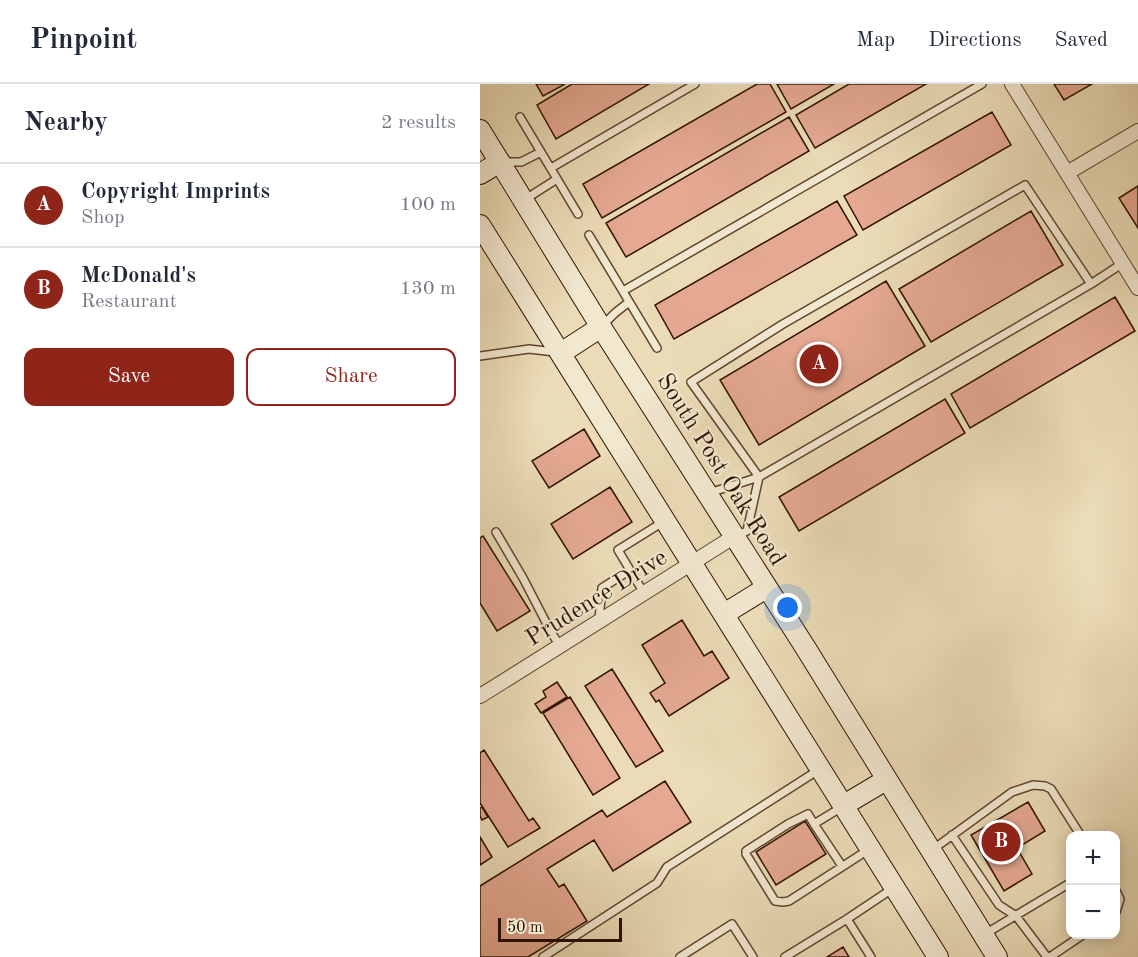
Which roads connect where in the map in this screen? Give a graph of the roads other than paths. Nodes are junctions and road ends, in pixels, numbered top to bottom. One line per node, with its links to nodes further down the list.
1 (695, 84): 9 (lane)
2 (982, 84): 20 (lane)
3 (1012, 84): 10 (street)
4 (519, 117): 7 (lane)
5 (480, 130): 8 (main road, South Post Oak Road)
6 (1138, 132): 10 (street)
7 (541, 152): 8 (lane); 9 (lane)
8 (500, 162): 11 (main road); 13 (main road, South Post Oak Road)
9 (550, 168): 12 (lane)
10 (1067, 173): 17 (street)
11 (480, 174)
12 (557, 179): 13 (lane); 14 (lane)
13 (524, 200): 22 (main road, South Post Oak Road)
14 (578, 214)
15 (480, 225): 24 (main road)
16 (589, 235): 20 (lane)
17 (1123, 263): 18 (lane); 19 (street)
18 (1091, 284): 26 (lane); 26 (lane)
19 (1138, 288)
20 (622, 291): 21 (lane)
21 (629, 302): 22 (lane); 23 (lane)
22 (602, 327): 24 (main road); 27 (main road, South Post Oak Road)
23 (657, 348)
24 (561, 353): 25 (lane); 28 (main road)
25 (480, 356)
26 (759, 477): 27 (lane); 30 (lane)
27 (707, 494): 30 (main road, South Post Oak Road)
28 (666, 520): 31 (main road); 32 (lane)
29 (496, 532): 37 (lane)
30 (735, 536): 31 (street, Prudence Drive); 33 (main road, South Post Oak Road)
31 (692, 563): 34 (street, Prudence Drive); 35 (main road)
32 (630, 570): 34 (lane); 36 (lane)
33 (766, 588): 35 (main road); 40 (main road, South Post Oak Road)
34 (644, 593): 36 (street, Prudence Drive)
35 (724, 614): 39 (main road)
36 (599, 621): 37 (street, Prudence Drive)
37 (560, 646): 38 (street, Prudence Drive)
38 (480, 696)
39 (820, 769): 41 (main road); 54 (lane)
40 (886, 780): 41 (main road); 46 (main road, South Post Oak Road)
41 (844, 806): 42 (lane); 45 (main road)
42 (814, 824): 47 (lane); 47 (lane)
43 (1078, 831): 44 (lane)
44 (952, 835): 46 (lane); 50 (lane)
45 (870, 848): 47 (lane); 49 (main road)
46 (930, 851): 52 (main road, South Post Oak Road)
47 (842, 866)
48 (1068, 885): 50 (lane)
49 (894, 888): 51 (lane); 59 (main road)
50 (1016, 916): 52 (lane); 61 (lane)
51 (847, 919): 57 (lane); 58 (lane)
52 (983, 935): 60 (main road, South Post Oak Road)
53 (1076, 939): 61 (lane)
54 (543, 957)
55 (680, 957): 56 (lane)
56 (753, 957)
57 (785, 957)
58 (871, 957)
59 (938, 957)
60 (997, 957)
61 (1049, 957)

